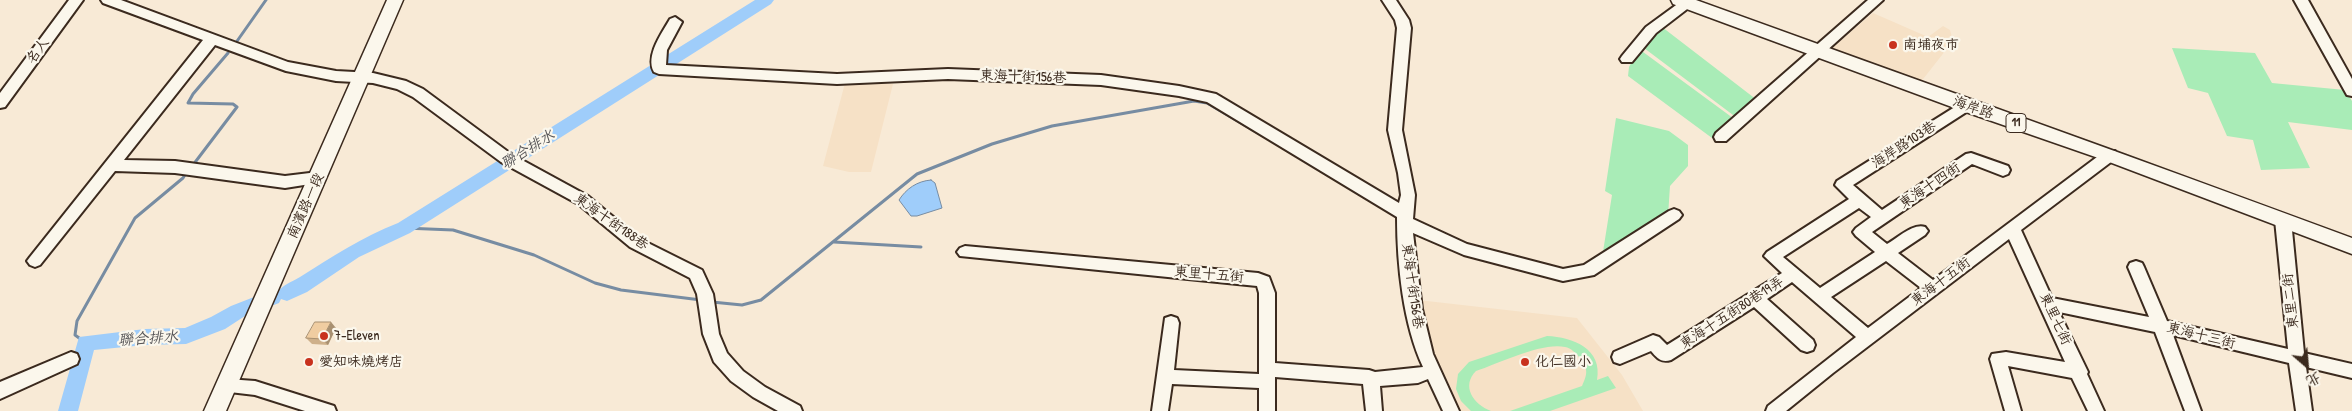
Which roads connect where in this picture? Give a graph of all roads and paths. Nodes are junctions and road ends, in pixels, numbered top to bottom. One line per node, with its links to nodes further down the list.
1 (76, 0): 15 (street, 名人)
2 (108, 0): 10 (street, 東海十街188巷)
3 (395, 0): 13 (main road, 南濱路一段)
4 (406, 0): 13 (main road, 南濱路一段)
5 (1389, 0): 24 (street, 東海十街156巷)
6 (1876, 0): 11 (street)
7 (2301, 0): 14 (street)
8 (1684, 2): 11 (main road, 海岸路 / 11); 12 (street)
9 (675, 22): 24 (street, 東海十街156巷)
10 (211, 40): 13 (street, 東海十街188巷); 19 (street)
11 (1819, 51): 16 (main road, 海岸路 / 11); 17 (street)
12 (1626, 59)
13 (367, 78): 21 (main road, 南濱路一段); 52 (main road, 南濱路一段); 58 (street, 東海十街188巷)
14 (2352, 91)
15 (0, 103)
16 (1966, 106): 18 (main road, 海岸路 / 11); 22 (street, 海岸路103巷)
17 (1721, 137)
18 (2110, 154): 26 (main road, 海岸路 / 11); 27 (street, 東海十五街)
19 (110, 165): 21 (street); 32 (street)
20 (2003, 170): 25 (street, 東海十四街)
21 (318, 178): 52 (main road, 南濱路一段)
22 (1860, 200): 25 (street); 34 (street)
23 (1674, 215): 24 (street)
24 (1405, 218): 46 (street, 東海十街156巷)
25 (1882, 218): 31 (street, 東海十四街)
26 (2283, 220): 29 (main road, 海岸路 / 11); 45 (street, 東里二街)
27 (2012, 228): 35 (street, 東海十五街); 38 (street, 東里七街)
28 (1920, 231): 31 (street)
29 (2352, 246)
30 (965, 252): 49 (street, 東里十五街)
31 (1887, 252): 35 (street); 36 (street)
32 (35, 261)
33 (2136, 267): 40 (street)
34 (1793, 274): 36 (street); 37 (street, 東海十五街80巷19弄)
35 (1932, 288): 41 (street, 東海十五街)
36 (1820, 296): 41 (street)
37 (1755, 298): 42 (street); 43 (street, 東海十五街80巷19弄)
38 (2049, 304): 40 (street, 東海十三街); 47 (street, 東里七街)
39 (1171, 323): 50 (street)
40 (2161, 326): 45 (street, 東海十三街); 65 (street)
41 (1867, 337): 54 (street, 東海十五街)
42 (1807, 345)
43 (1620, 356)
44 (71, 359): 53 (street)
45 (2297, 360): 48 (street, 東海十三街); 66 (street, 東里二街)
46 (1434, 370): 51 (street); 62 (street, 東海十街156巷)
47 (2080, 372): 63 (street); 64 (street, 東里七街)
48 (2352, 372)
49 (1267, 375): 50 (street); 51 (street); 60 (street, 東里十五街)
50 (1165, 377): 59 (street)
51 (1371, 380): 61 (street)
52 (234, 386): 55 (main road, 南濱路一段); 56 (main road, 南濱路一段); 57 (street)
53 (0, 392)
54 (1784, 408)
55 (216, 411)
56 (230, 411)
57 (328, 411)
58 (794, 411)
59 (1160, 411)
60 (1268, 411)
61 (1374, 411)
62 (1451, 411)
63 (2013, 411)
64 (2096, 411)
65 (2192, 411)
66 (2304, 411)

